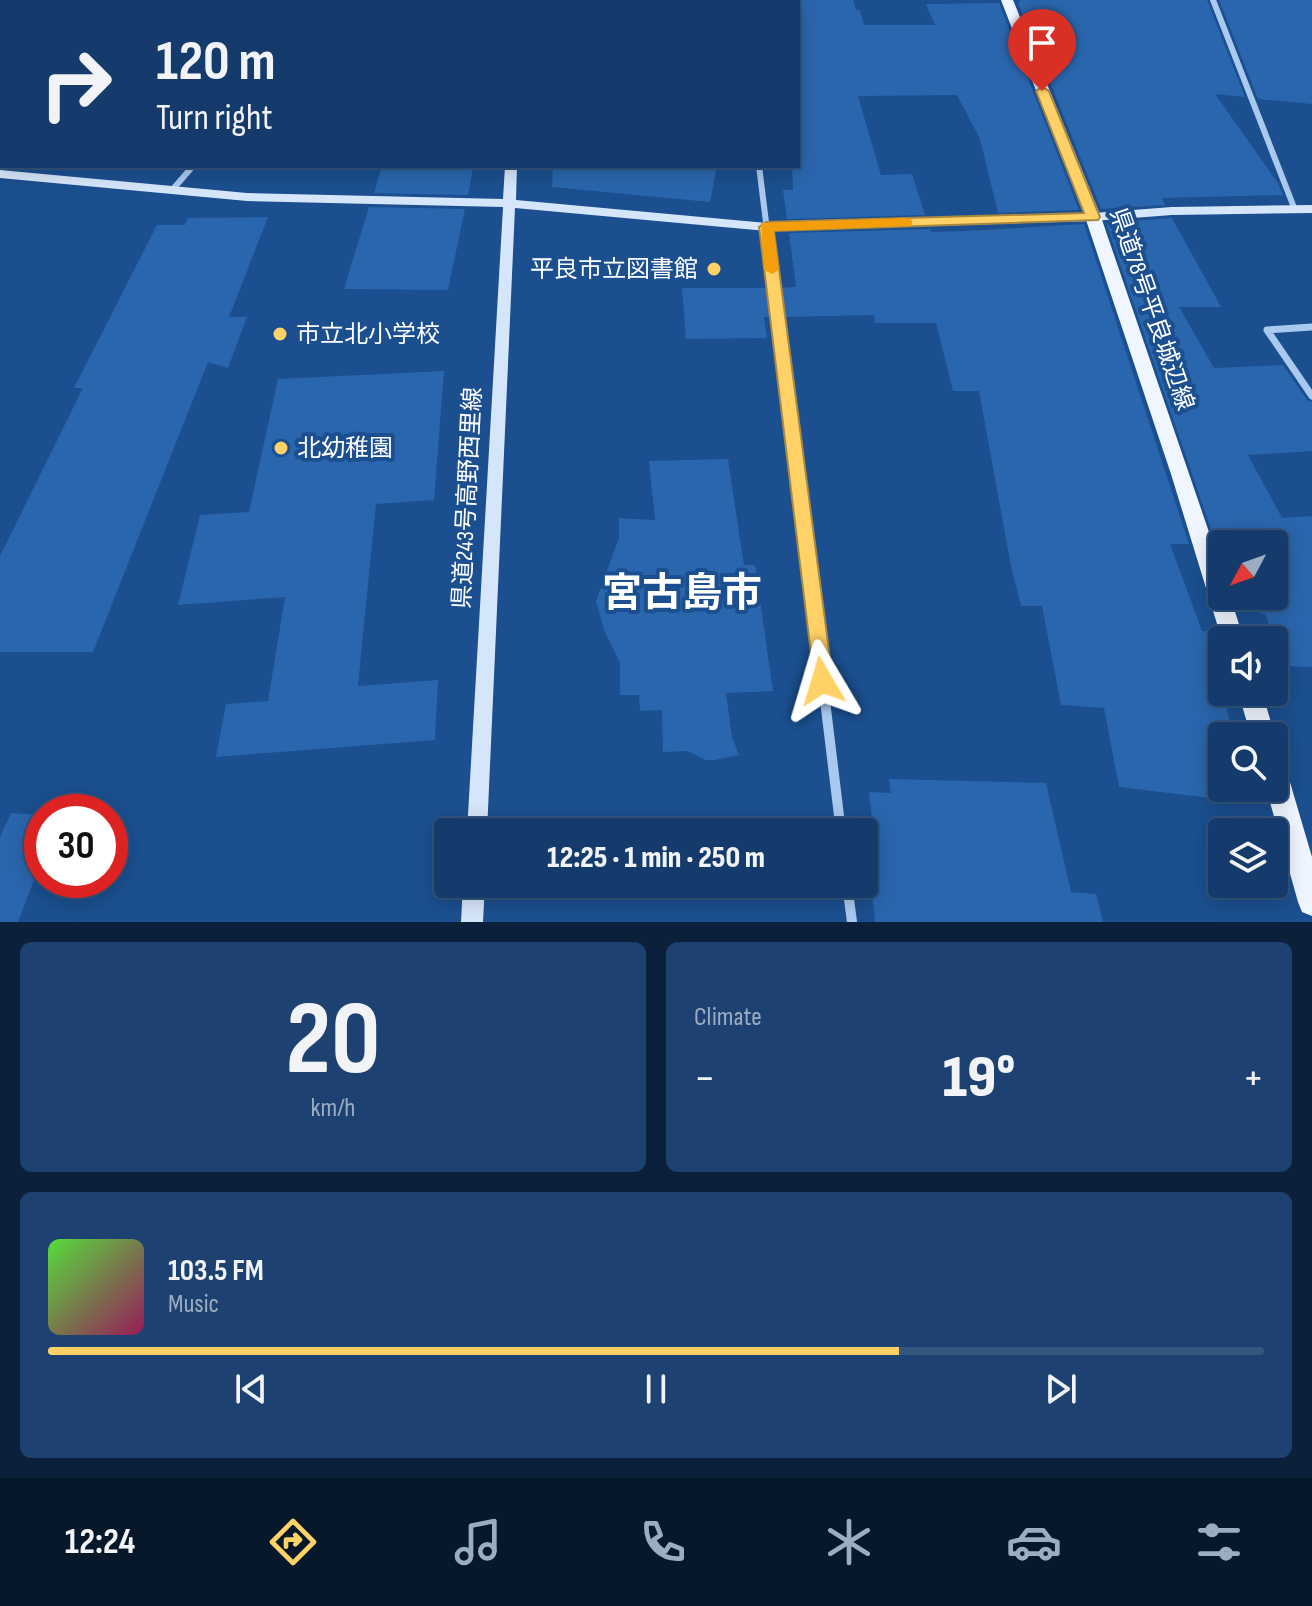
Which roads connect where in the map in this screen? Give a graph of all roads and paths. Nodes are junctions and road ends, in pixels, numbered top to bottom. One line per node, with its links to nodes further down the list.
1 (1007, 0): 11 (main road, 県道78号平良城辺線)
2 (1213, 0): 10 (street)
3 (191, 168): 7 (street)
4 (511, 168): 8 (street, 県道243号高野西里線)
5 (759, 168): 12 (street)
6 (0, 174): 7 (street)
7 (173, 189): 8 (street)
8 (507, 203): 12 (street); 17 (street, 県道243号高野西里線)
9 (1312, 209): 10 (street)
10 (1295, 210): 11 (street)
11 (1093, 217): 12 (street); 15 (main road, 県道78号平良城辺線)
12 (766, 227): 18 (street)
13 (1312, 327): 14 (street)
14 (1312, 396)
15 (1229, 626)
16 (1283, 802): 21 (main road)
17 (478, 818)
18 (839, 818)
19 (473, 898): 22 (street)
20 (849, 898): 23 (street)
21 (1312, 902)
22 (472, 922)
23 (852, 922)

